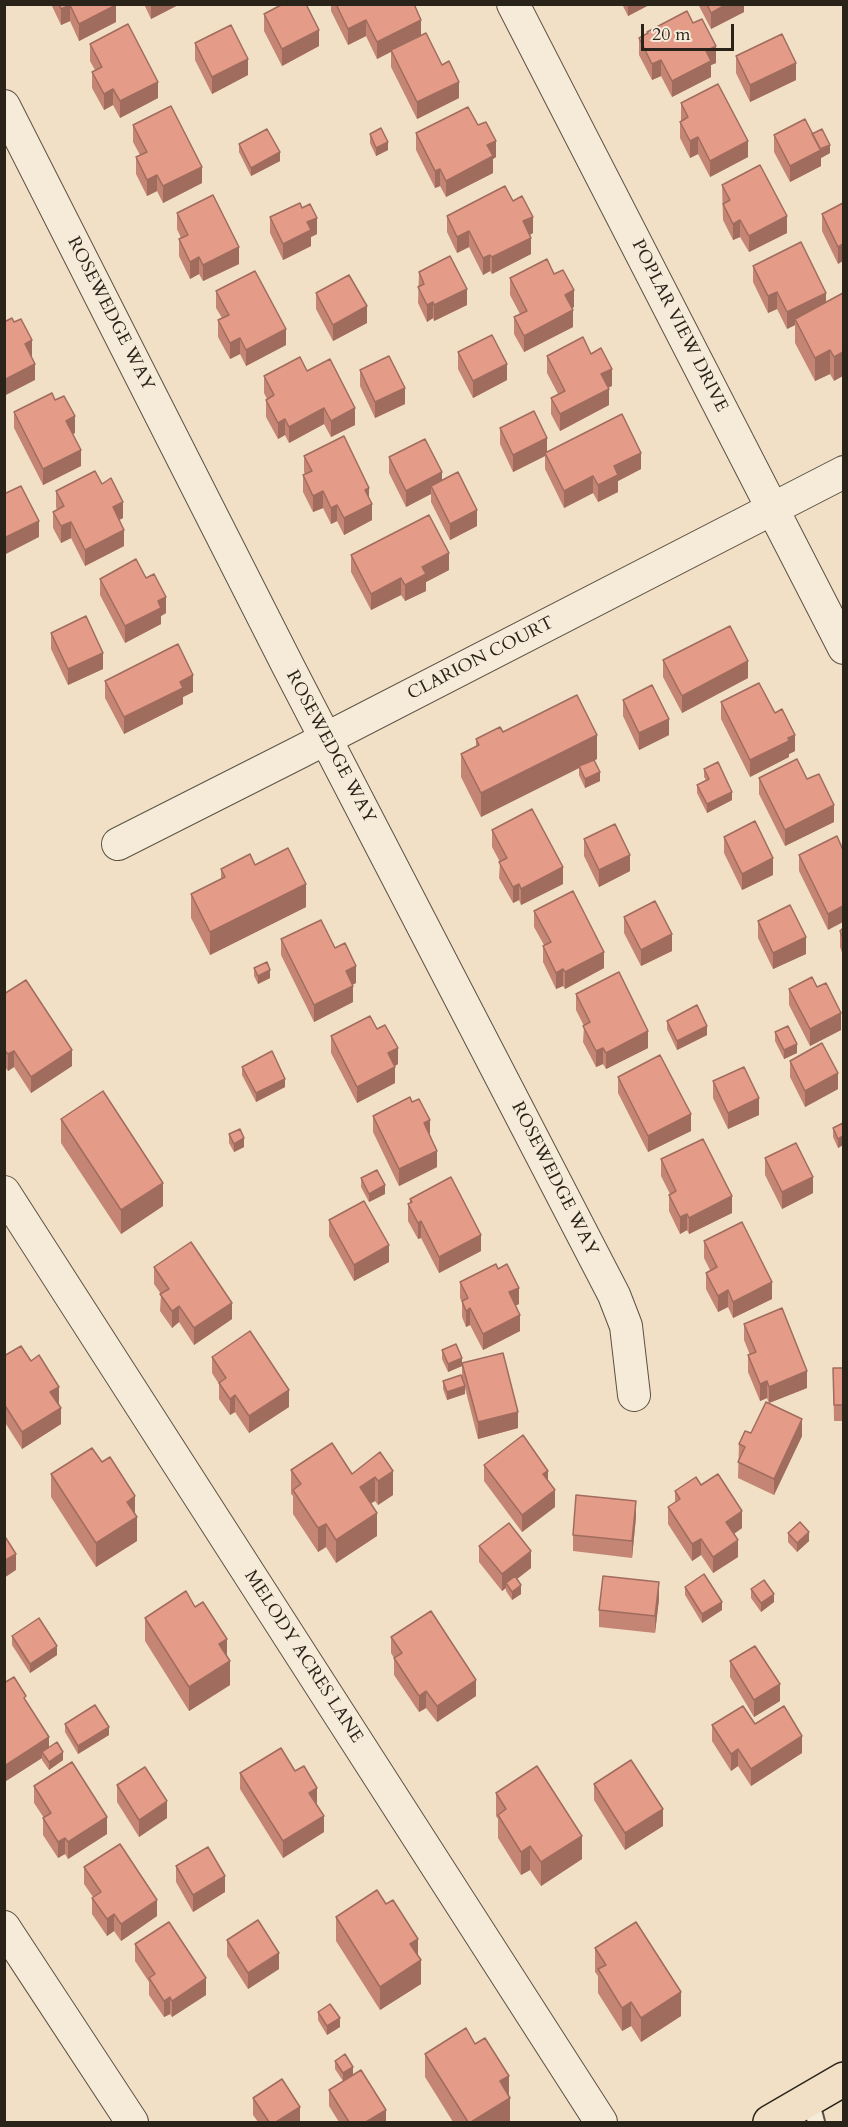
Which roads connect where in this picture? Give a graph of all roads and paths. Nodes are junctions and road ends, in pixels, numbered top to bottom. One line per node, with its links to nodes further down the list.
1 (513, 4): 4 (street, POPLAR VIEW DRIVE)
2 (4, 106): 6 (street, ROSEWEDGE WAY)
3 (843, 472): 4 (street, CLARION COURT)
4 (773, 509): 5 (street, POPLAR VIEW DRIVE); 6 (street, CLARION COURT)
5 (843, 648)
6 (326, 738): 7 (street, CLARION COURT); 9 (street, ROSEWEDGE WAY)
7 (118, 844)
8 (4, 1192): 14 (street, MELODY ACRES LANE)
9 (634, 1395)
10 (4, 1927): 13 (street)
11 (843, 2079): 12 (highway)
12 (813, 2111): 15 (highway)
13 (132, 2122)
14 (601, 2122)
15 (770, 2122)

